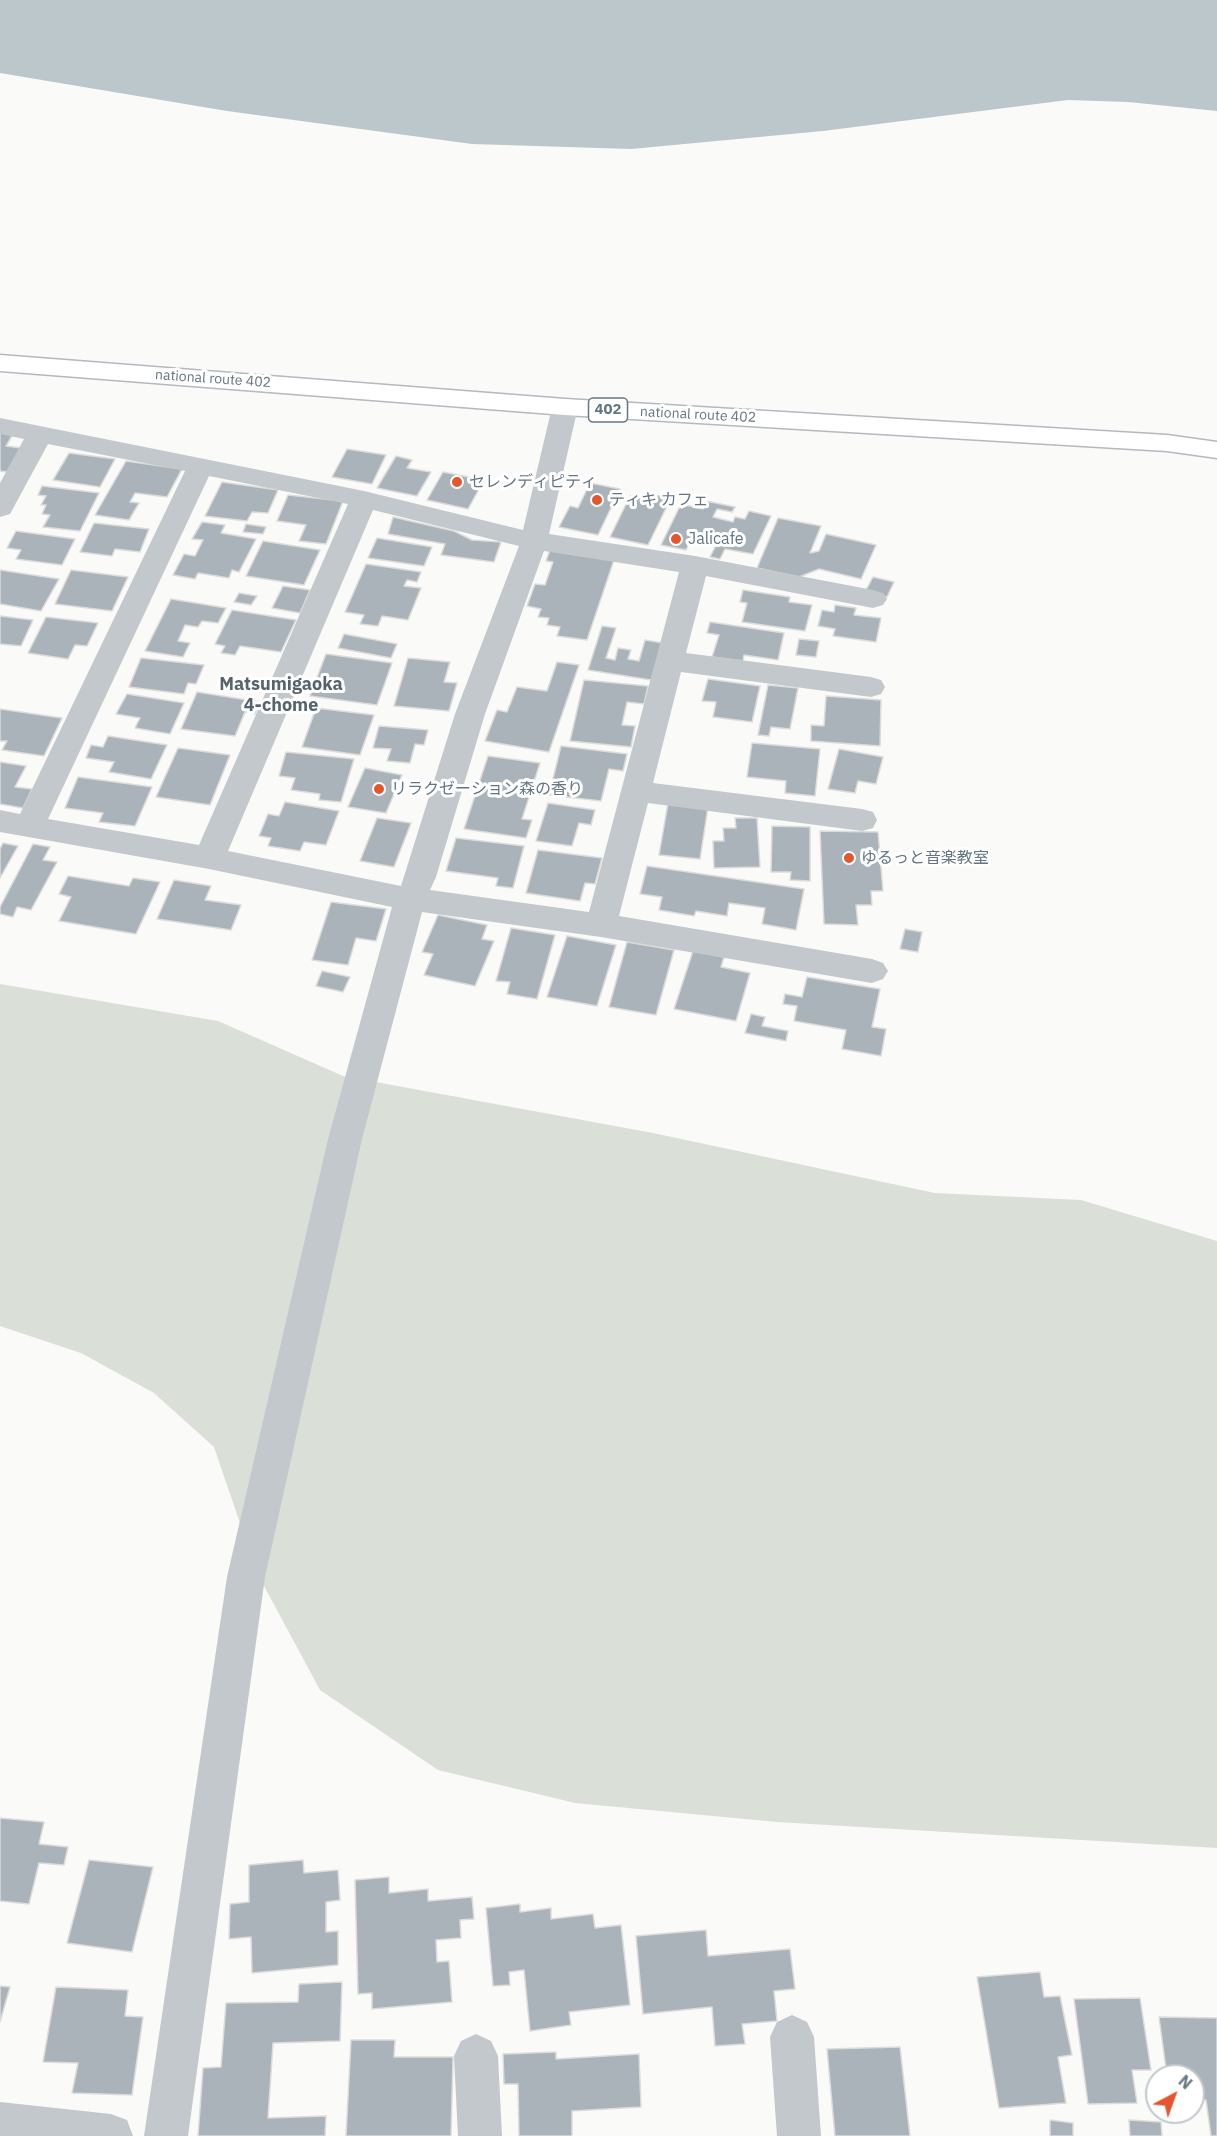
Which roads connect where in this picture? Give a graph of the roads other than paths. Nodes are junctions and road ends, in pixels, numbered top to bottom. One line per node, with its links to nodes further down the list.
1 (0, 363): 2 (highway, national route 402 / 402)
2 (565, 407): 5 (highway, national route 402 / 402); 9 (street)
3 (0, 426): 4 (street)
4 (40, 434): 6 (street); 8 (street)
5 (1217, 450)
6 (200, 467): 7 (street); 16 (street)
7 (364, 499): 9 (street); 17 (street)
8 (0, 508)
9 (534, 542): 10 (street); 18 (street)
10 (694, 565): 11 (street); 12 (street)
11 (873, 599)
12 (670, 661): 13 (street); 14 (street)
13 (871, 687)
14 (636, 791): 15 (street); 19 (street)
15 (862, 820)
16 (14, 823): 17 (street)
17 (209, 858): 18 (street)
18 (410, 899): 19 (street); 25 (street)
19 (601, 925): 20 (street)
20 (872, 971)
21 (792, 2037): 27 (street)
22 (476, 2056): 26 (street)
23 (0, 2124): 24 (street)
24 (111, 2136)
25 (166, 2136)
26 (480, 2136)
27 (799, 2136)

